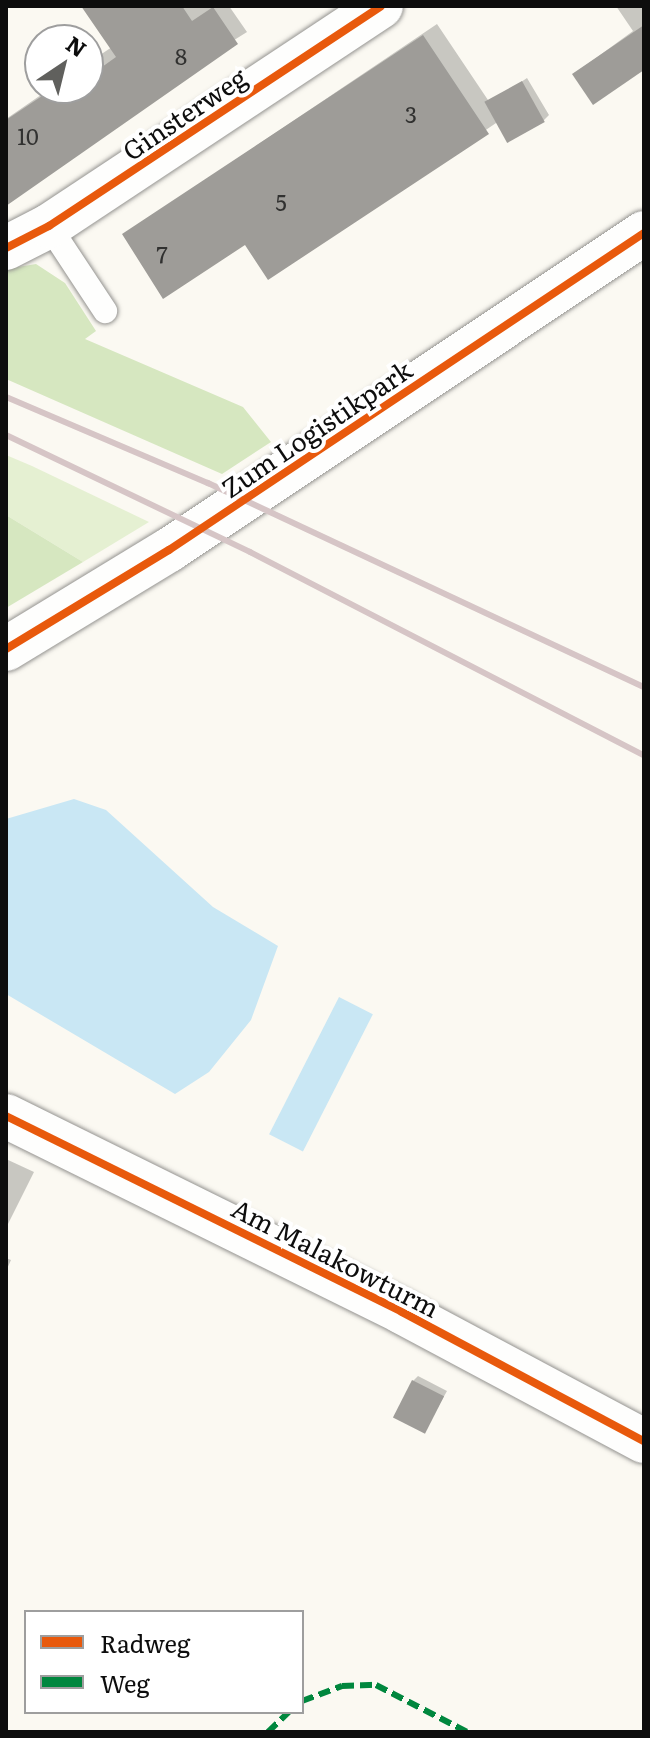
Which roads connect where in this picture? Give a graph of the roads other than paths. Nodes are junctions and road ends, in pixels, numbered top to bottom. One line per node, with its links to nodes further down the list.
1 (381, 6): 2 (street, Ginsterweg)
2 (49, 226): 4 (street, Ginsterweg); 5 (lane)
3 (644, 233): 6 (street, Zum Logistikpark)
4 (6, 248)
5 (105, 311)
6 (6, 649)
7 (6, 1116): 8 (street, Am Malakowturm)
8 (644, 1441)

